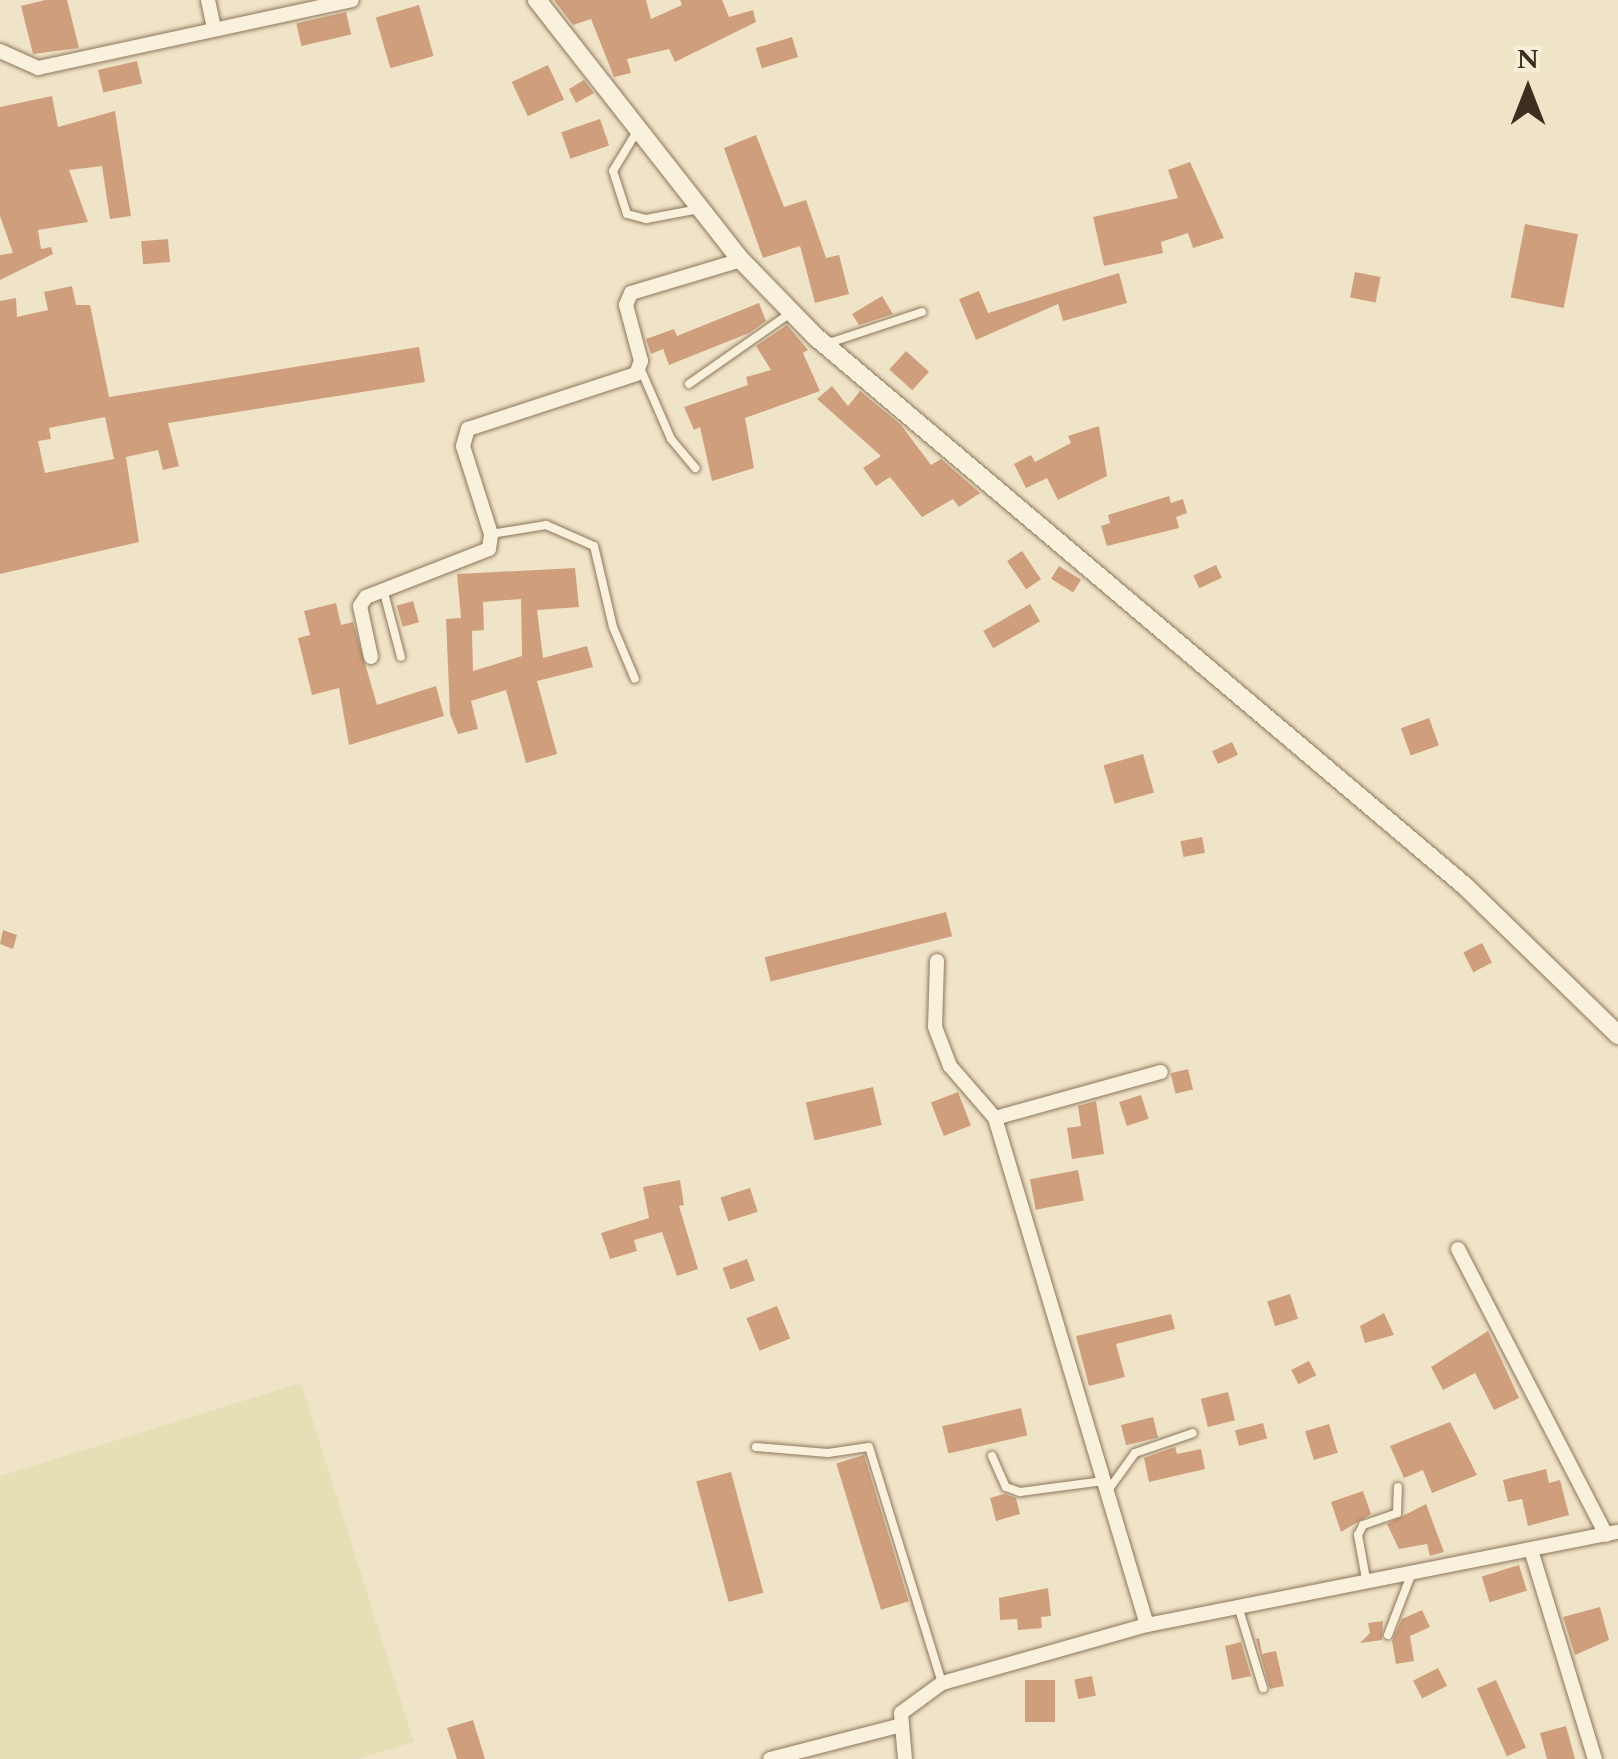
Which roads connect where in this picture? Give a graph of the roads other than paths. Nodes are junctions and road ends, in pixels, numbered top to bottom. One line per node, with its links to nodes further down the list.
1 (208, 0): 4 (street)
2 (352, 0): 4 (street)
3 (537, 0): 6 (street)
4 (214, 28): 5 (street)
5 (0, 51)
6 (636, 132): 7 (street); 7 (lane)
7 (699, 209): 8 (street)
8 (741, 260): 9 (street); 12 (street)
9 (792, 312): 11 (street); 13 (lane)
10 (922, 312): 11 (lane)
11 (824, 344): 21 (street)
12 (641, 370): 14 (lane); 15 (street)
13 (689, 384)
14 (695, 468)
15 (491, 534): 16 (street); 19 (lane)
16 (383, 588): 17 (street); 18 (lane)
17 (371, 656)
18 (401, 657)
19 (635, 679)
20 (937, 961): 23 (street)
21 (1618, 1035)
22 (1161, 1072): 23 (street)
23 (995, 1118): 28 (street)
24 (1458, 1249): 30 (street)
25 (1193, 1434): 28 (lane)
26 (756, 1447): 37 (lane)
27 (992, 1456): 28 (lane)
28 (1104, 1487): 35 (street)
29 (1398, 1487): 33 (lane)
30 (1612, 1533): 31 (street)
31 (1530, 1550): 32 (street); 42 (street)
32 (1413, 1570): 33 (street); 36 (lane)
33 (1366, 1579): 34 (street)
34 (1238, 1606): 35 (street); 38 (lane)
35 (1147, 1626): 37 (street)
36 (1388, 1635)
37 (942, 1684): 39 (street)
38 (1263, 1688)
39 (898, 1726): 40 (street); 41 (street)
40 (770, 1759)
41 (906, 1759)
42 (1595, 1759)

